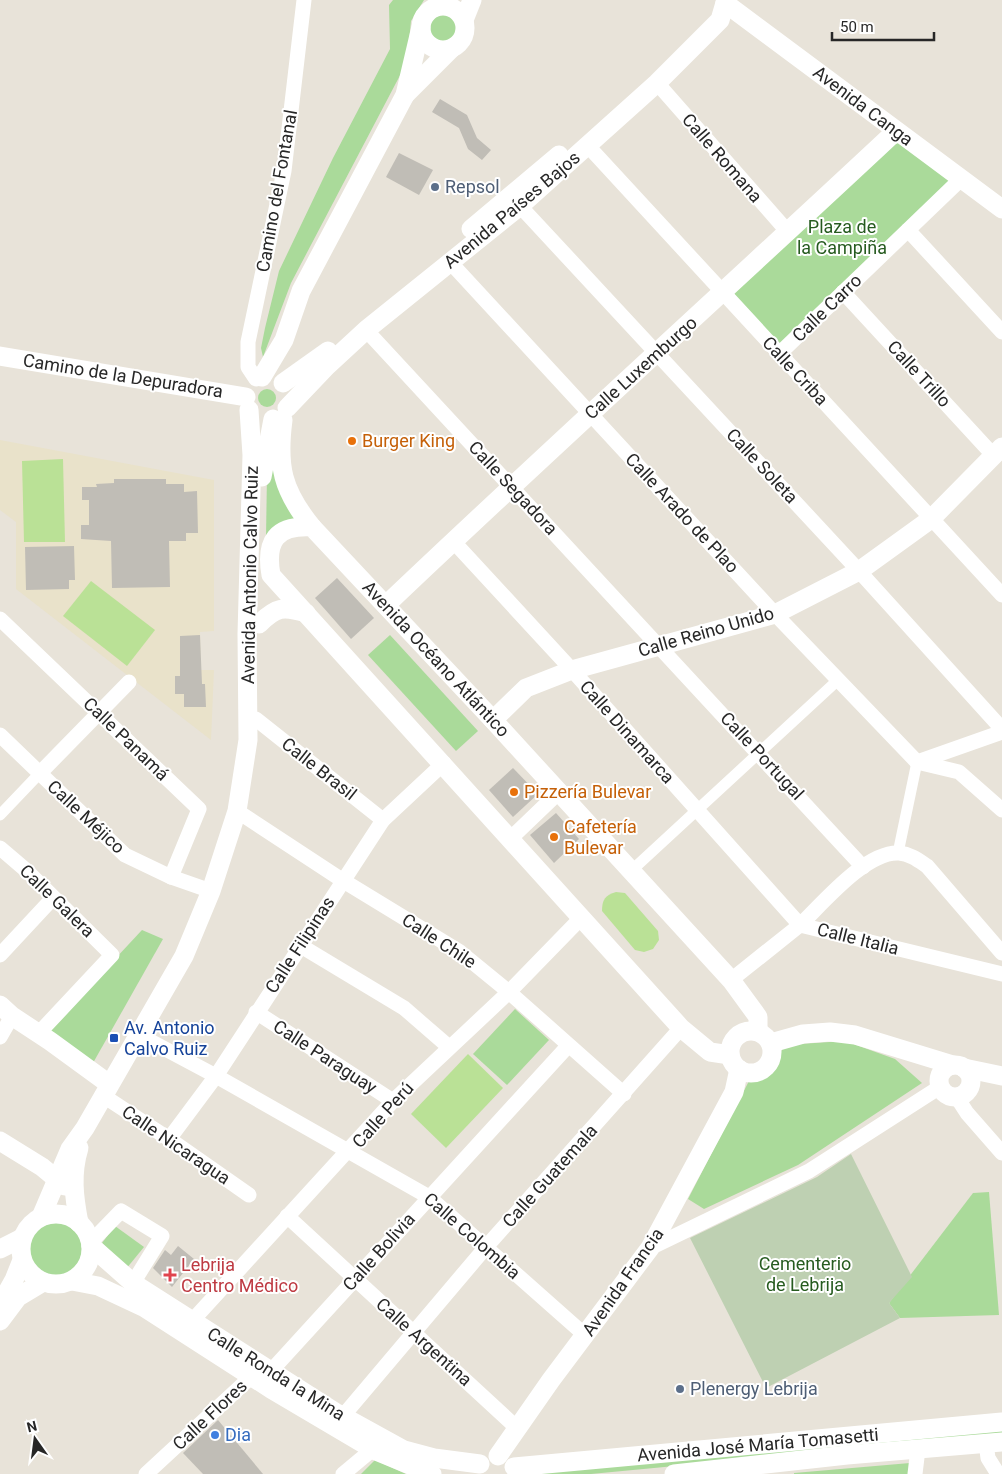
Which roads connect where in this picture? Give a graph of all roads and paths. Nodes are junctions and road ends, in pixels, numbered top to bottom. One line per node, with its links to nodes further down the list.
1 (304, 0): 25 (street, Camino del Fontanal)
2 (472, 0): 5 (street)
3 (724, 1): 8 (street, Avenida Países Bajos); 10 (street, Avenida Canga); 25 (street, Avenida Países Bajos)
4 (443, 3): 5 (street); 6 (street)
5 (464, 20): 7 (street)
6 (421, 27): 7 (street); 9 (street)
7 (451, 49): 9 (street)
8 (657, 83): 11 (street, Avenida Países Bajos); 16 (street, Calle Romana)
9 (405, 95): 25 (street)
10 (896, 131): 12 (street, Avenida Canga); 16 (street, Calle Luxemburgo)
11 (588, 146): 13 (street, Avenida Países Bajos); 19 (street, Calle Criba)
12 (961, 179): 14 (street, Avenida Canga); 15 (street, Calle Carro)
13 (520, 206): 17 (street, Avenida Países Bajos); 22 (street, Calle Soleta)
14 (1002, 209)
15 (908, 230): 18 (street, Calle Carro); 21 (street)
16 (788, 232): 19 (street, Calle Luxemburgo)
17 (450, 262): 20 (street, Avenida Países Bajos); 28 (street, Calle Arado de Plao)
18 (843, 292): 23 (street, Calle Carro); 29 (street, Calle Trillo)
19 (723, 293): 22 (street, Calle Luxemburgo); 23 (street, Calle Criba)
20 (366, 330): 27 (street, Avenida Países Bajos); 30 (street, Calle Segadora)
21 (1002, 332)
22 (657, 352): 28 (street, Calle Luxemburgo); 35 (street, Calle Soleta)
23 (779, 354): 31 (street, Calle Criba)
24 (0, 356): 26 (street, Camino de la Depuradora)
25 (270, 380): 26 (street); 27 (street)
26 (248, 403): 27 (street); 34 (street, Avenida Antonio Calvo Ruiz)
27 (281, 413): 32 (street, Avenida Océano Atlántico); 34 (street, Avenida Antonio Calvo Ruiz)
28 (590, 413): 30 (street, Calle Luxemburgo); 40 (street, Calle Arado de Plao)
29 (998, 452): 31 (street, Calle Reino Unido)
30 (511, 486): 33 (street, Calle Luxemburgo); 43 (street, Calle Segadora)
31 (931, 519): 35 (street, Calle Reino Unido); 37 (street, Calle Criba)
32 (312, 527): 36 (street); 38 (street, Avenida Océano Atlántico)
33 (453, 541): 38 (street, Calle Luxemburgo); 44 (street, Calle Dinamarca)
34 (255, 551): 36 (street); 42 (street, Avenida Antonio Calvo Ruiz); 52 (street, Avenida Antonio Calvo Ruiz)
35 (859, 571): 40 (street, Calle Reino Unido); 50 (street, Calle Soleta)
36 (271, 575): 39 (street)
37 (1002, 595)
38 (386, 605): 49 (street, Avenida Océano Atlántico)
39 (306, 613): 42 (street); 55 (street)
40 (775, 614): 43 (street, Calle Reino Unido); 45 (street, Calle Arado de Plao)
41 (0, 619): 47 (street, Calle Panamá)
42 (259, 624): 48 (street, Avenida Antonio Calvo Ruiz)
43 (660, 647): 44 (street, Calle Reino Unido); 53 (street, Calle Portugal)
44 (572, 670): 49 (street, Calle Reino Unido); 58 (street, Calle Dinamarca)
45 (838, 680): 53 (street); 54 (street, Calle Arado de Plao)
46 (129, 682): 47 (street)
47 (99, 712): 56 (street); 68 (street, Calle Panamá)
48 (256, 719): 52 (street, Avenida Antonio Calvo Ruiz); 62 (street, Calle Brasil)
49 (493, 720): 57 (street, Avenida Océano Atlántico)
50 (1002, 731): 54 (street)
51 (0, 735): 56 (street, Calle Méjico)
52 (248, 740): 60 (street, Avenida Antonio Calvo Ruiz)
53 (759, 753): 58 (street); 66 (street, Calle Portugal)
54 (917, 762): 59 (street); 65 (street)
55 (444, 763): 62 (street, Calle Filipinas); 63 (street)
56 (40, 773): 61 (street); 68 (street, Calle Méjico)
57 (559, 792): 63 (street); 67 (street, Avenida Océano Atlántico)
58 (697, 810): 67 (street); 73 (street, Calle Dinamarca)
59 (1002, 810)
60 (237, 811): 69 (street, Calle Chile); 70 (street, Avenida Antonio Calvo Ruiz)
61 (0, 815)
62 (383, 820): 69 (street, Calle Filipinas)
63 (511, 838): 72 (street)
64 (0, 848): 71 (street, Calle Galera)
65 (898, 853): 66 (street); 75 (street)
66 (862, 867): 73 (street)
67 (631, 871): 78 (street, Avenida Océano Atlántico)
68 (171, 876): 70 (street, Calle Méjico)
69 (342, 880): 74 (street, Calle Filipinas); 79 (street, Calle Chile)
70 (212, 891): 84 (street, Avenida Antonio Calvo Ruiz)
71 (53, 898): 76 (street); 83 (street, Calle Galera)
72 (582, 917): 79 (street, Calle Perú); 82 (street)
73 (800, 925): 77 (street, Calle Italia); 78 (street, Calle Italia)
74 (301, 946): 81 (street, Calle Filipinas); 88 (street)
75 (1002, 953)
76 (0, 955)
77 (1002, 974)
78 (731, 980): 86 (street, Avenida Océano Atlántico)
79 (509, 992): 87 (street, Calle Chile); 88 (street, Calle Perú)
80 (6, 1011): 83 (street); 85 (street)
81 (256, 1012): 92 (street, Calle Filipinas); 97 (street, Calle Paraguay)
82 (681, 1028): 90 (street); 96 (street, Calle Guatemala)
83 (39, 1033): 95 (street)
84 (139, 1035): 92 (street, Calle Colombia); 95 (street, Avenida Antonio Calvo Ruiz)
85 (0, 1037)
86 (764, 1038): 89 (street); 90 (street); 90 (street)
87 (568, 1046): 96 (street, Calle Chile); 106 (street, Calle Bolivia)
88 (449, 1047): 97 (street, Calle Perú)
89 (908, 1052): 91 (street); 94 (street)
90 (735, 1062): 113 (street, Avenida Francia)
91 (958, 1066): 93 (street); 94 (street); 94 (street)
92 (216, 1076): 99 (street, Calle Filipinas); 101 (street, Calle Colombia)
93 (1000, 1076): 94 (street)
94 (951, 1088): 102 (street); 113 (street)
95 (105, 1090): 98 (street, Avenida Antonio Calvo Ruiz); 99 (street, Calle Nicaragua)
96 (624, 1094): 112 (street, Calle Guatemala)
97 (393, 1101): 101 (street, Calle Perú)
98 (85, 1128): 103 (street, Avenida Antonio Calvo Ruiz); 104 (street, Avenida Antonio Calvo Ruiz)
99 (170, 1139): 105 (street, Calle Nicaragua)
100 (0, 1141): 103 (street)
101 (350, 1151): 106 (street, Calle Colombia); 107 (street, Calle Perú)
102 (1002, 1153)
103 (57, 1179): 104 (street); 108 (street, Avenida Antonio Calvo Ruiz)
104 (73, 1193): 109 (street, Avenida Antonio Calvo Ruiz)
105 (249, 1195)
106 (430, 1197): 112 (street, Calle Colombia); 116 (street, Calle Bolivia)
107 (287, 1216): 116 (street, Calle Argentina); 120 (street, Calle Perú)
108 (41, 1217): 109 (street); 110 (street)
109 (79, 1223): 111 (street)
110 (22, 1238): 114 (street); 115 (street)
111 (91, 1244): 117 (street); 118 (street, Calle Ronda la Mina); 118 (street)
112 (486, 1247): 122 (street, Calle Guatemala); 123 (street, Calle Colombia)
113 (650, 1248): 123 (street, Avenida Francia)
114 (0, 1249)
115 (22, 1270): 117 (street); 119 (street); 121 (street)
116 (354, 1279): 122 (street, Calle Argentina); 124 (street, Calle Bolivia)
117 (72, 1281): 125 (street, Calle Ronda la Mina)
118 (133, 1283): 120 (street, Calle Ronda la Mina)
119 (0, 1305)
120 (192, 1321): 124 (street, Calle Ronda la Mina)
121 (0, 1322)
122 (413, 1332): 126 (street, Calle Guatemala); 128 (street, Calle Argentina)
123 (586, 1336): 128 (street, Avenida Francia)
124 (271, 1370): 126 (street, Calle Ronda la Mina)
125 (252, 1376): 130 (street, Calle Ronda la Mina); 137 (street, Calle Flores)
126 (344, 1416): 134 (street, Calle Ronda la Mina)
127 (1002, 1422): 135 (street, Avenida José María Tomasetti)
128 (517, 1428): 132 (street, Avenida Francia)
129 (994, 1442): 131 (street, Avenida José María Tomasetti); 142 (street)
130 (373, 1449): 138 (street); 139 (street, Calle Ronda la Mina)
131 (918, 1449): 133 (street, Avenida José María Tomasetti); 141 (street)
132 (498, 1456): 134 (street); 135 (street)
133 (775, 1469): 136 (street, Avenida José María Tomasetti)
134 (476, 1471)
135 (515, 1471)
136 (697, 1473): 140 (street, Avenida José María Tomasetti)
137 (146, 1474)
138 (342, 1474)
139 (432, 1474)
140 (674, 1474)
141 (915, 1474)
142 (998, 1474)

